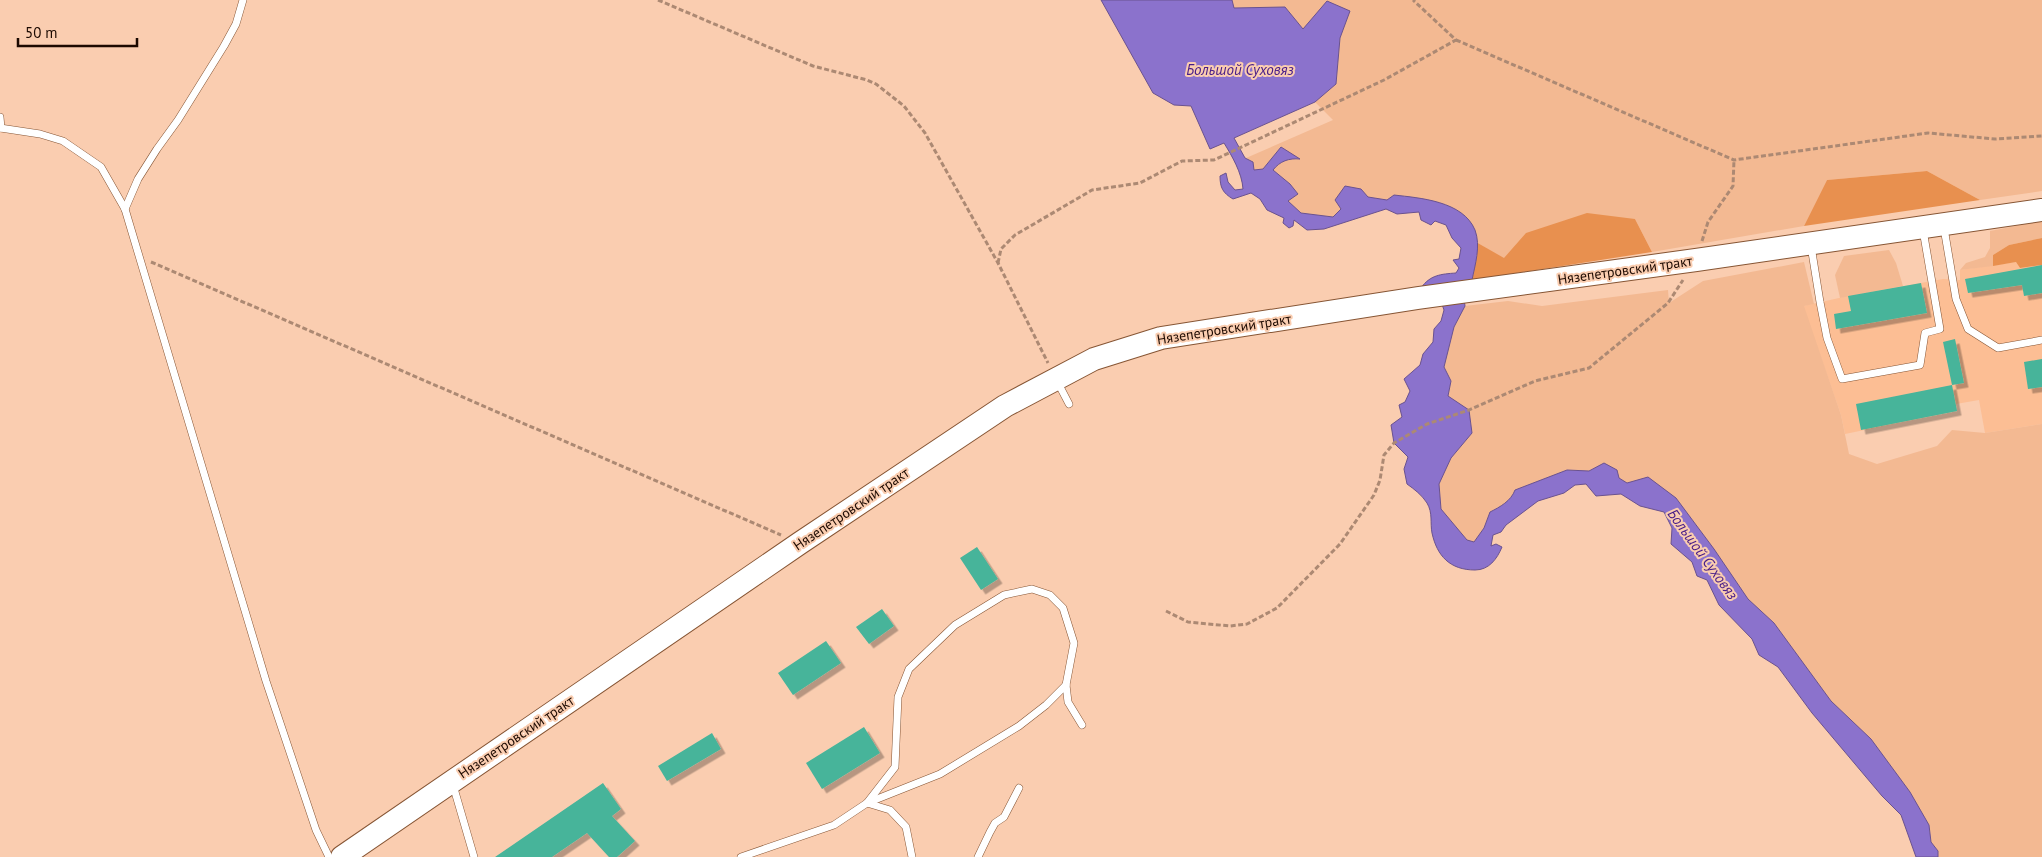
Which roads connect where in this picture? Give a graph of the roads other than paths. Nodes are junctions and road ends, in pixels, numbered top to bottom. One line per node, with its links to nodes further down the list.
1 (243, 0): 4 (lane)
2 (0, 117): 3 (lane)
3 (0, 128): 4 (lane)
4 (125, 209): 16 (lane)
5 (2042, 210): 6 (main road, Нязепетровский тракт)
6 (1933, 226): 7 (main road, Нязепетровский тракт); 7 (lane); 8 (lane)
7 (1811, 244): 9 (main road, Нязепетровский тракт)
8 (2042, 340)
9 (1055, 378): 10 (lane); 13 (main road, Нязепетровский тракт)
10 (1069, 404)
11 (1066, 685): 12 (lane); 15 (lane); 15 (lane)
12 (1082, 725)
13 (452, 780): 17 (main road, Нязепетровский тракт); 18 (lane)
14 (1019, 788): 21 (lane)
15 (867, 803): 19 (lane); 20 (lane)
16 (328, 857)
17 (342, 857)
18 (474, 857)
19 (741, 857)
20 (912, 857)
21 (978, 857)

